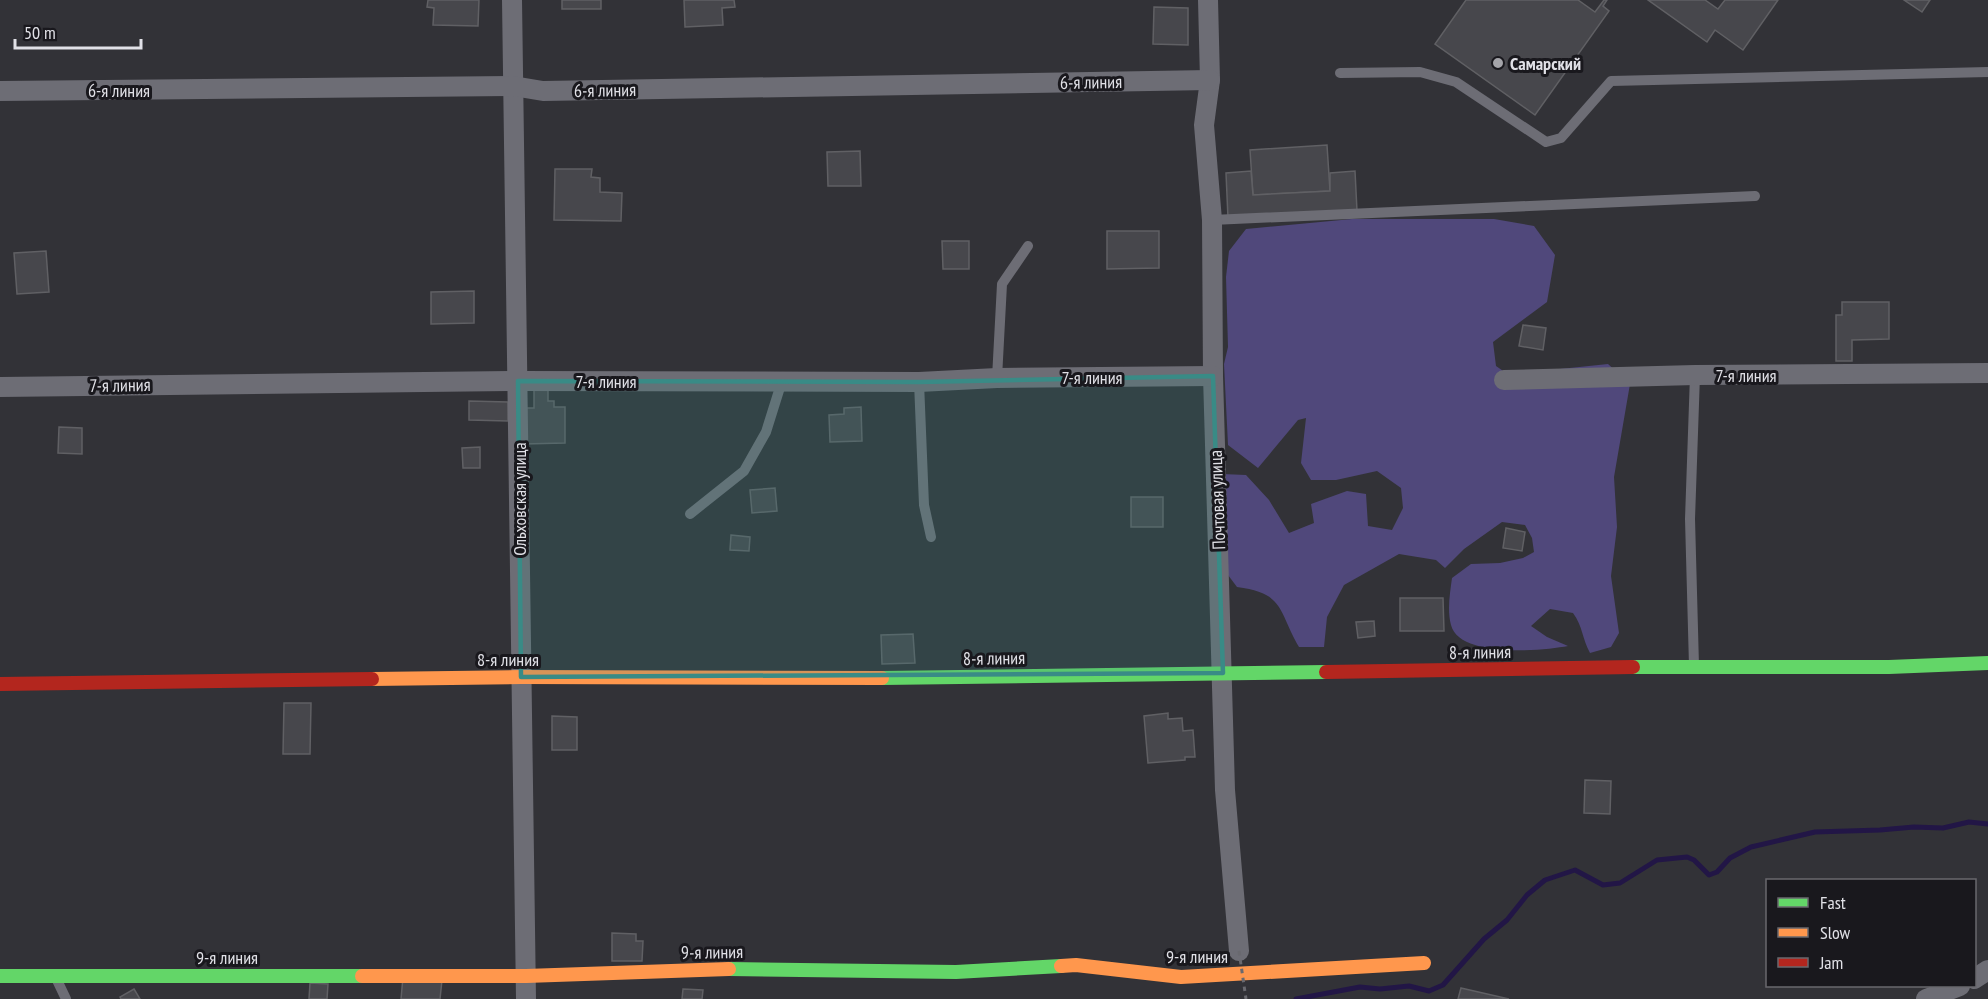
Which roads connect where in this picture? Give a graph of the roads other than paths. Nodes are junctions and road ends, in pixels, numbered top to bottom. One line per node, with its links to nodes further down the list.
1 (512, 0): 6 (street, Ольховская улица)
2 (1208, 0): 5 (street, Почтовая улица)
3 (1988, 72): 4 (lane)
4 (1340, 73)
5 (1210, 80): 6 (street, 6-я линия); 9 (street, Почтовая улица)
6 (513, 86): 7 (street, 6-я линия); 16 (street, Ольховская улица)
7 (0, 91)
8 (1755, 196): 9 (lane)
9 (1212, 220): 13 (street, Почтовая улица)
10 (1028, 246): 14 (lane)
11 (1988, 373): 12 (street, 7-я линия)
12 (1695, 375): 15 (street, 7-я линия); 23 (lane)
13 (1213, 376): 14 (street, 7-я линия); 24 (street, Почтовая улица)
14 (997, 378): 18 (street, 7-я линия)
15 (1504, 380)
16 (518, 381): 17 (street, 7-я линия); 19 (street, 7-я линия); 25 (street, Ольховская улица)
17 (783, 381): 18 (street, 7-я линия); 20 (lane)
18 (919, 382): 21 (lane)
19 (0, 387)
20 (690, 514)
21 (931, 537)
22 (1988, 663): 23 (street, 8-я линия)
23 (1694, 666): 24 (street, 8-я линия)
24 (1223, 673): 25 (street, 8-я линия); 27 (street, Почтовая улица)
25 (521, 677): 26 (street, 8-я линия); 31 (street, Ольховская улица)
26 (0, 684)
27 (1239, 951)
28 (1424, 963): 31 (street, 9-я линия)
29 (55, 975): 30 (street, 9-я линия); 31 (street, 9-я линия); 33 (lane)
30 (0, 976)
31 (526, 976): 34 (street, Ольховская улица)
32 (1957, 987): 35 (street)
33 (66, 999)
34 (526, 999)
35 (1926, 999)

